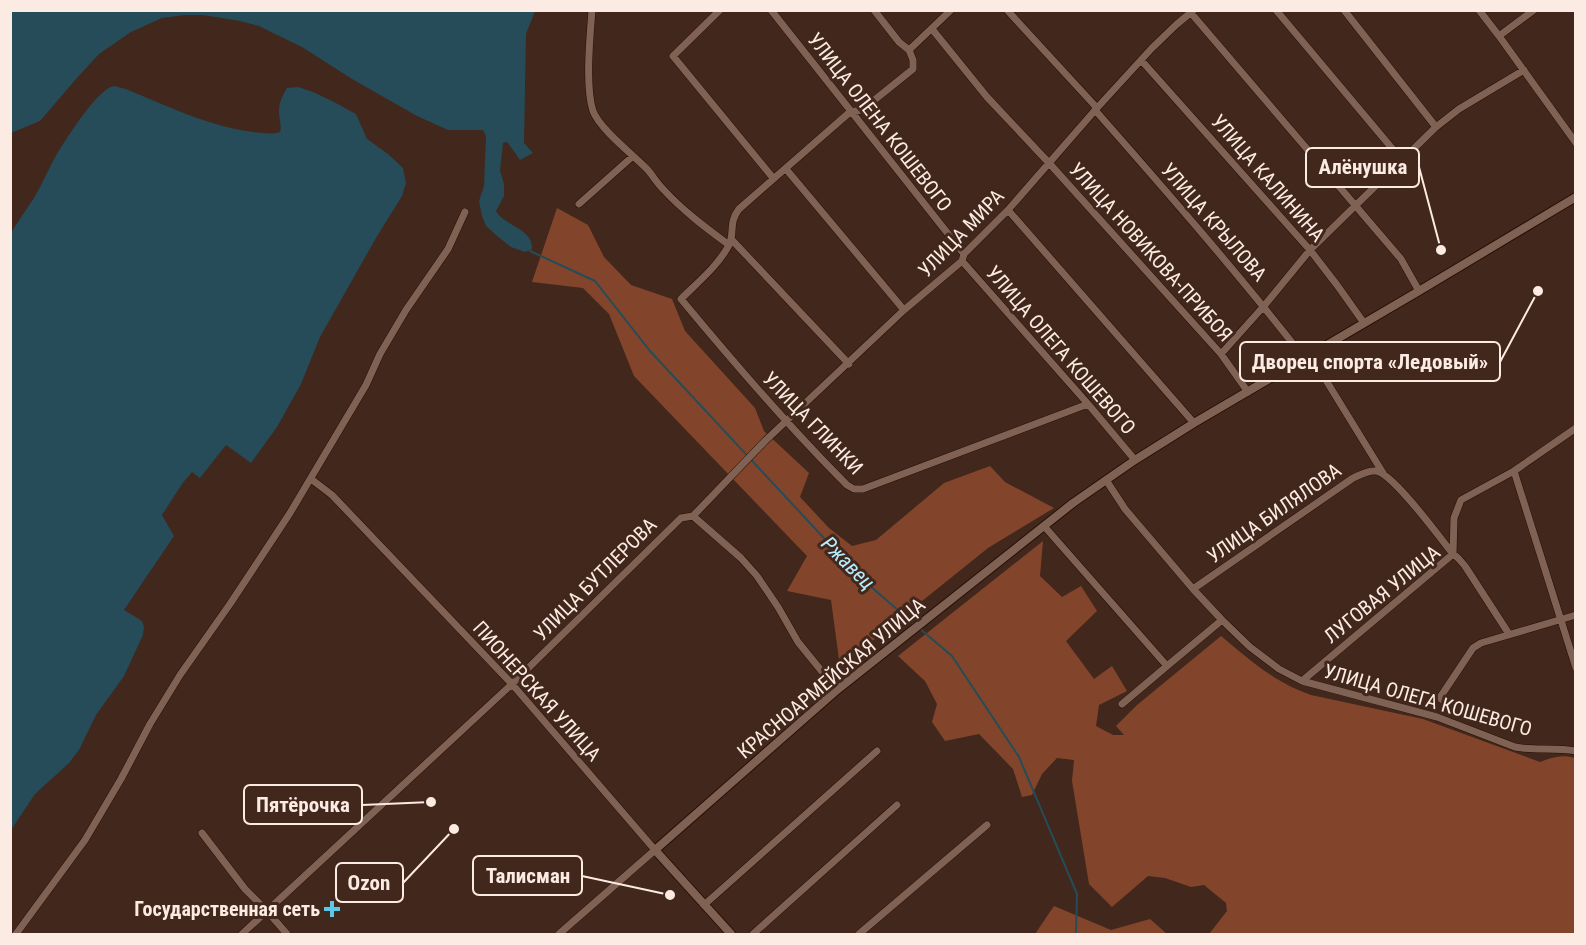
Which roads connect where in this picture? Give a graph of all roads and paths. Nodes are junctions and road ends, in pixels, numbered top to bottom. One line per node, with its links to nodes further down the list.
1 (592, 10): 21 (street)
2 (720, 10): 25 (street)
3 (771, 10): 18 (street, УЛИЦА ОЛЕНА КОШЕВОГО)
4 (874, 10): 14 (street)
5 (951, 10): 12 (street)
6 (1007, 10): 17 (street)
7 (1276, 10): 22 (street)
8 (1344, 10): 19 (street)
9 (1479, 10): 13 (street)
10 (1534, 10): 13 (street)
11 (1192, 12): 15 (street, УЛИЦА МИРА); 28 (street)
12 (932, 29): 14 (street); 23 (street, УЛИЦА НОВИКОВА-ПРИБОЯ)
13 (1499, 36): 16 (street)
14 (909, 50): 18 (street)
15 (1141, 60): 17 (street, УЛИЦА МИРА); 32 (street, УЛИЦА КАЛИНИНА)
16 (1524, 70): 19 (street); 20 (street)
17 (1096, 109): 23 (street, УЛИЦА МИРА); 35 (street, УЛИЦА КРЫЛОВА)
18 (850, 112): 24 (street); 33 (street, УЛИЦА ОЛЕНА КОШЕВОГО)
19 (1436, 127): 22 (street)
20 (1575, 143)
21 (633, 156): 27 (street); 31 (street)
22 (1401, 159): 28 (street)
23 (1049, 163): 29 (street, УЛИЦА МИРА); 38 (street, УЛИЦА НОВИКОВА-ПРИБОЯ)
24 (786, 169): 25 (street); 36 (street)
25 (773, 178): 31 (street)
26 (1575, 197): 34 (street, КРАСНОАРМЕЙСКАЯ УЛИЦА)
27 (579, 204)
28 (1355, 206): 32 (street); 34 (street)
29 (1008, 210): 33 (street, УЛИЦА МИРА); 44 (street)
30 (465, 212): 49 (street)
31 (730, 242): 40 (street); 43 (street, УЛИЦА ГЛИНКИ)
32 (1310, 250): 35 (street); 37 (street, УЛИЦА КАЛИНИНА)
33 (963, 257): 36 (street, УЛИЦА МИРА); 42 (street, УЛИЦА ОЛЕГА КОШЕВОГО)
34 (1419, 291): 37 (street, КРАСНОАРМЕЙСКАЯ УЛИЦА)
35 (1264, 306): 38 (street); 39 (street, УЛИЦА КРЫЛОВА)
36 (904, 310): 40 (street, УЛИЦА МИРА)
37 (1364, 323): 39 (street, КРАСНОАРМЕЙСКАЯ УЛИЦА)
38 (1221, 354): 41 (street, УЛИЦА НОВИКОВА-ПРИБОЯ)
39 (1307, 357): 41 (street, КРАСНОАРМЕЙСКАЯ УЛИЦА); 48 (street, УЛИЦА КРЫЛОВА)
40 (849, 364): 43 (street, УЛИЦА МИРА)
41 (1248, 392): 44 (street, КРАСНОАРМЕЙСКАЯ УЛИЦА)
42 (1088, 404): 43 (street, УЛИЦА ГЛИНКИ); 46 (street, УЛИЦА ОЛЕГА КОШЕВОГО)
43 (787, 422): 51 (street, УЛИЦА БУТЛЕРОВА)
44 (1194, 423): 46 (street, КРАСНОАРМЕЙСКАЯ УЛИЦА)
45 (1575, 428): 47 (street)
46 (1135, 460): 50 (street, КРАСНОАРМЕЙСКАЯ УЛИЦА)
47 (1514, 471): 53 (street); 57 (street)
48 (1379, 472): 53 (street, УЛИЦА КРЫЛОВА); 54 (street, УЛИЦА БИЛЯЛОВА)
49 (311, 479): 62 (street, ПИОНЕРСКАЯ УЛИЦА); 74 (street)
50 (1106, 480): 52 (street, КРАСНОАРМЕЙСКАЯ УЛИЦА); 54 (street, УЛИЦА ОЛЕГА КОШЕВОГО)
51 (693, 516): 62 (street, УЛИЦА БУТЛЕРОВА); 63 (street)
52 (1044, 526): 59 (street); 63 (street, КРАСНОАРМЕЙСКАЯ УЛИЦА)
53 (1453, 554): 58 (street, ЛУГОВАЯ УЛИЦА); 61 (street, ЛУГОВАЯ УЛИЦА)
54 (1193, 588): 56 (street, УЛИЦА ОЛЕГА КОШЕВОГО)
55 (1575, 615): 57 (street)
56 (1222, 620): 59 (street); 61 (street, УЛИЦА ОЛЕГА КОШЕВОГО)
57 (1561, 620): 58 (street); 60 (street)
58 (1509, 634): 65 (street)
59 (1167, 666): 64 (street)
60 (1575, 668)
61 (1302, 681): 66 (street, УЛИЦА ОЛЕГА КОШЕВОГО)
62 (512, 684): 71 (street, ПИОНЕРСКАЯ УЛИЦА); 73 (street, УЛИЦА БУТЛЕРОВА)
63 (837, 690): 71 (street, КРАСНОАРМЕЙСКАЯ УЛИЦА)
64 (1122, 704)
65 (1456, 713)
66 (1575, 750)
67 (877, 751): 72 (street)
68 (897, 805): 79 (street)
69 (987, 825): 80 (street)
70 (202, 833): 73 (street)
71 (656, 850): 72 (street, ПИОНЕРСКАЯ УЛИЦА); 77 (street, КРАСНОАРМЕЙСКАЯ УЛИЦА)
72 (705, 905): 78 (street, ПИОНЕРСКАЯ УЛИЦА)
73 (267, 911): 75 (street, УЛИЦА БУТЛЕРОВА); 76 (street)
74 (16, 934)
75 (242, 934)
76 (287, 934)
77 (559, 934)
78 (731, 934)
79 (753, 934)
80 (859, 934)

